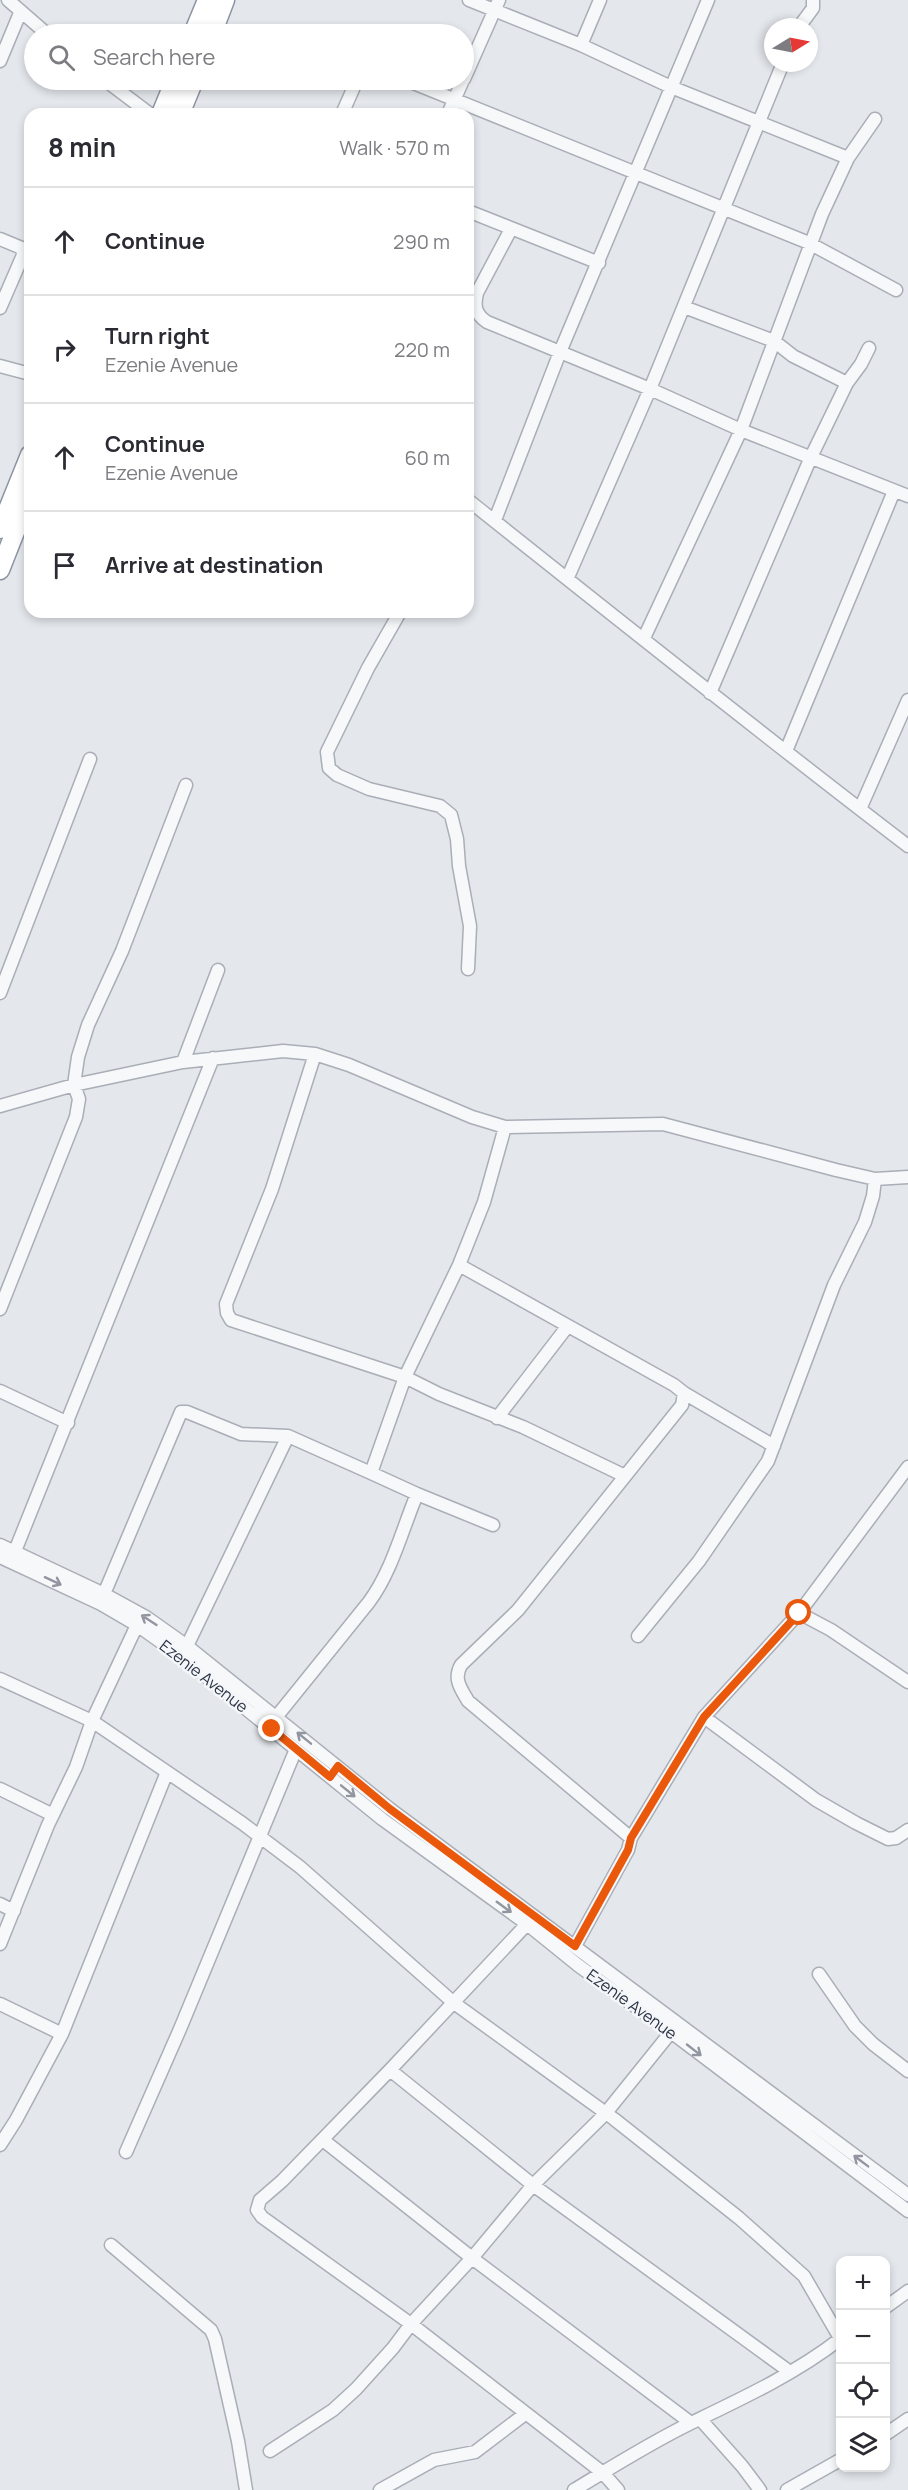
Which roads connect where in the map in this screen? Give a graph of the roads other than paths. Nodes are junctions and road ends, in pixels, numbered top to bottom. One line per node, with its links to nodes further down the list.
1 (8, 0): 9 (street)
2 (207, 0): 12 (highway)
3 (225, 0): 13 (highway)
4 (469, 0): 8 (street)
5 (600, 0): 14 (street)
6 (708, 0): 18 (street)
7 (813, 0): 10 (street)
8 (497, 5): 14 (street); 15 (street)
9 (20, 13): 11 (street); 16 (street)
10 (806, 18)
11 (34, 24)
12 (197, 24)
13 (216, 24)
14 (581, 45): 18 (street)
15 (474, 55)
16 (0, 61)
17 (779, 72): 34 (street)
18 (671, 87): 34 (street); 36 (street)
19 (118, 90): 26 (street)
20 (171, 90): 27 (highway)
21 (190, 90): 28 (highway)
22 (353, 90): 29 (street)
23 (430, 90): 25 (street)
24 (458, 90): 25 (street)
25 (454, 100): 30 (street); 31 (street)
26 (142, 108)
27 (163, 108)
28 (182, 108)
29 (345, 108)
30 (451, 108)
31 (474, 108)
32 (474, 108): 36 (street)
33 (875, 118): 35 (street)
34 (760, 121): 35 (street); 37 (street)
35 (848, 158): 41 (street)
36 (635, 173): 37 (street); 44 (street)
37 (724, 209): 41 (street); 47 (street)
38 (474, 214): 39 (street)
39 (511, 229): 44 (street); 46 (street)
40 (0, 239): 42 (street)
41 (809, 243): 45 (street); 50 (street)
42 (24, 249)
43 (24, 253): 48 (street)
44 (599, 263): 52 (street)
45 (896, 290)
46 (474, 307)
47 (684, 307): 50 (street); 56 (street)
48 (0, 308)
49 (474, 313): 52 (street)
50 (774, 341): 55 (street); 57 (street)
51 (868, 348): 55 (street)
52 (560, 352): 56 (street); 64 (street)
53 (0, 366): 54 (street)
54 (24, 372)
55 (847, 383): 58 (street)
56 (650, 389): 57 (street); 67 (street)
57 (741, 429): 58 (street); 69 (street)
58 (811, 457): 60 (street); 70 (street)
59 (24, 469): 65 (highway)
60 (894, 490): 61 (street); 72 (street)
61 (908, 496)
62 (474, 507): 64 (street)
63 (24, 509): 66 (highway)
64 (495, 520): 67 (street)
65 (0, 529)
66 (0, 570)
67 (568, 577): 69 (street)
68 (397, 618): 77 (street)
69 (644, 638): 70 (street)
70 (710, 693): 72 (street)
71 (908, 700): 75 (street)
72 (786, 751): 75 (street)
73 (90, 759): 79 (street)
74 (186, 785): 83 (street)
75 (860, 809): 76 (street)
76 (908, 846)
77 (468, 969)
78 (218, 970): 82 (street)
79 (0, 993)
80 (315, 1054): 81 (street); 85 (street); 91 (street)
81 (213, 1058): 82 (street); 95 (street)
82 (183, 1062): 83 (street)
83 (74, 1085): 84 (street); 89 (street)
84 (0, 1106)
85 (505, 1127): 87 (street); 88 (street)
86 (908, 1177): 87 (street)
87 (875, 1179): 97 (street)
88 (459, 1265): 90 (street); 91 (street)
89 (0, 1309)
90 (567, 1327): 93 (street); 94 (street)
91 (405, 1377): 94 (street); 99 (street)
92 (0, 1391): 95 (street)
93 (684, 1393): 97 (street); 100 (street)
94 (497, 1418): 100 (street)
95 (68, 1424): 104 (street)
96 (288, 1436): 99 (street); 106 (street); 110 (street)
97 (774, 1446): 109 (street)
98 (908, 1467): 107 (street)
99 (371, 1473): 101 (street)
100 (626, 1476): 124 (street)
101 (417, 1494): 102 (street); 113 (street)
102 (494, 1525)
103 (0, 1545): 104 (street, Ezenie Avenue)
104 (15, 1551): 106 (street, Ezenie Avenue)
105 (0, 1557): 108 (street, Ezenie Avenue, one-way to 108)
106 (104, 1594): 110 (street, Ezenie Avenue, one-way to 106)
107 (799, 1613): 112 (street); 114 (street)
108 (137, 1625): 115 (street); 116 (street, Ezenie Avenue)
109 (638, 1636)
110 (187, 1646): 113 (street, Ezenie Avenue)
111 (0, 1679): 115 (street)
112 (908, 1682)
113 (277, 1716): 117 (street, Ezenie Avenue, one-way to 113)
114 (704, 1717): 122 (street); 124 (street)
115 (92, 1721): 118 (street); 121 (street)
116 (296, 1749): 119 (street, Ezenie Avenue); 123 (street)
117 (338, 1766): 119 (street); 129 (street, Ezenie Avenue)
118 (167, 1772): 123 (street); 134 (street)
119 (330, 1777): 127 (street, Ezenie Avenue, one-way to 127)
120 (0, 1789): 121 (street)
121 (53, 1815): 126 (street)
122 (908, 1830)
123 (259, 1837): 131 (street); 141 (street)
124 (631, 1838): 129 (street)
125 (0, 1904): 126 (street)
126 (14, 1911): 128 (street)
127 (527, 1924): 131 (street); 133 (street, Ezenie Avenue)
128 (0, 1944)
129 (575, 1946): 137 (street, Ezenie Avenue)
130 (819, 1974): 136 (street)
131 (454, 2003): 135 (street); 138 (street)
132 (0, 2004): 134 (street)
133 (671, 2032): 137 (street, Ezenie Avenue, one-way to 137); 138 (street)
134 (62, 2034): 140 (street)
135 (390, 2070): 139 (street); 143 (street)
136 (908, 2071)
137 (731, 2072): 142 (street, Ezenie Avenue, one-way to 137); 144 (street, Ezenie Avenue)
138 (605, 2114): 143 (street); 152 (street)
139 (323, 2140): 148 (street); 151 (street)
140 (0, 2145)
141 (126, 2152)
142 (890, 2182): 144 (street); 145 (street, Ezenie Avenue)
143 (533, 2184): 148 (street); 154 (street)
144 (882, 2192): 146 (street, Ezenie Avenue)
145 (908, 2195)
146 (908, 2211)
147 (111, 2245): 162 (street)
148 (472, 2258): 151 (street); 157 (street)
149 (908, 2291): 150 (street)
150 (890, 2304)
151 (411, 2324): 155 (street); 159 (street)
152 (836, 2331)
153 (836, 2341): 154 (street)
154 (790, 2372): 157 (street)
155 (525, 2414): 161 (street); 163 (street)
156 (908, 2419): 158 (street)
157 (696, 2422): 161 (street); 166 (street)
158 (890, 2431)
159 (270, 2451)
160 (836, 2462): 167 (street)
161 (603, 2473): 164 (street); 165 (street)
162 (246, 2490)
163 (380, 2490)
164 (574, 2490)
165 (618, 2490)
166 (760, 2490)
167 (787, 2490)

